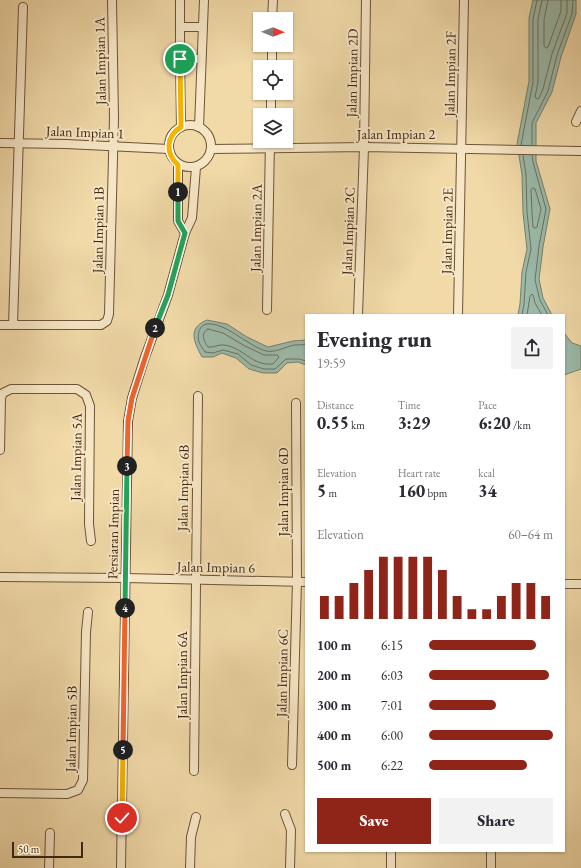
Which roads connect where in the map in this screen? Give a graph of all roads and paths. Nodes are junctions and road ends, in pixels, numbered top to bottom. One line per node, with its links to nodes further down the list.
1 (112, 0): 21 (street, Jalan Impian 1A)
2 (180, 0): 9 (street)
3 (204, 0): 10 (street)
4 (273, 0): 8 (street)
5 (366, 0): 22 (street, Jalan Impian 2D)
6 (464, 0): 24 (street, Jalan Impian 2F)
7 (23, 7): 18 (street)
8 (272, 12)
9 (180, 27): 10 (street); 11 (street)
10 (202, 27): 12 (street)
11 (180, 59): 12 (street); 15 (street)
12 (201, 59): 16 (street)
13 (581, 111): 14 (street)
14 (576, 122)
15 (181, 127): 16 (street); 25 (street)
16 (199, 127): 26 (street)
17 (0, 143): 18 (street, Jalan Impian 1)
18 (20, 143): 21 (street, Jalan Impian 1); 35 (street)
19 (253, 145): 26 (street, Jalan Impian 2)
20 (293, 145): 22 (street, Jalan Impian 2)
21 (113, 146): 25 (street, Jalan Impian 1); 35 (street, Jalan Impian 1B)
22 (364, 147): 24 (street, Jalan Impian 2); 32 (street, Jalan Impian 2C)
23 (270, 148): 31 (street, Jalan Impian 2A)
24 (462, 148): 27 (street, Jalan Impian 2); 33 (street, Jalan Impian 2E)
25 (168, 149): 28 (street)
26 (211, 149): 29 (street)
27 (581, 151)
28 (178, 165): 29 (street); 30 (street)
29 (196, 167): 30 (street, Persiaran Impian)
30 (185, 233): 42 (street, Persiaran Impian)
31 (268, 310)
32 (358, 314)
33 (458, 314)
34 (0, 325): 35 (street)
35 (13, 325)
36 (2, 393): 39 (street, Jalan Impian 5A); 40 (street, Jalan Impian 5A)
37 (198, 396): 43 (street, Jalan Impian 6B)
38 (296, 403): 44 (street, Jalan Impian 6D)
39 (0, 450)
40 (91, 541)
41 (0, 578): 42 (street, Jalan Impian 6)
42 (126, 578): 43 (street, Jalan Impian 6); 58 (street, Persiaran Impian)
43 (195, 580): 44 (street, Jalan Impian 6); 50 (street, Jalan Impian 6A)
44 (297, 581): 45 (street, Jalan Impian 6); 49 (street, Jalan Impian 6C)
45 (305, 582)
46 (565, 584): 47 (street)
47 (581, 584)
48 (88, 612): 51 (street, Jalan Impian 5B)
49 (292, 764)
50 (194, 771)
51 (0, 793)
52 (285, 814): 60 (street)
53 (196, 817): 59 (street)
54 (50, 833): 57 (street)
55 (391, 852): 61 (street)
56 (491, 852): 62 (street)
57 (49, 868)
58 (121, 868)
59 (190, 868)
60 (290, 868)
61 (391, 868)
62 (491, 868)

